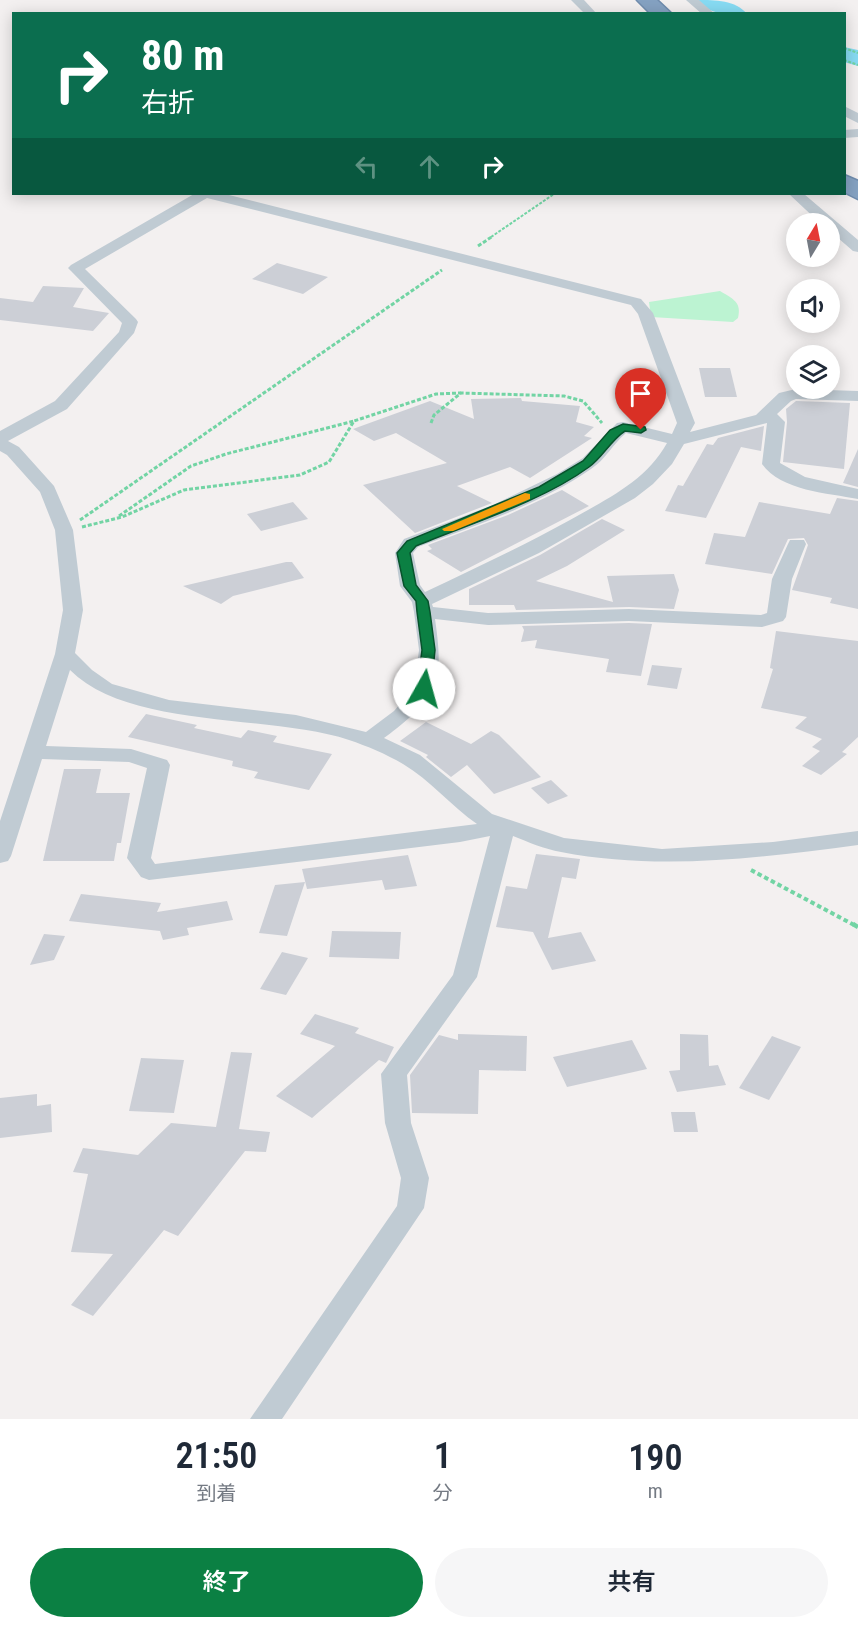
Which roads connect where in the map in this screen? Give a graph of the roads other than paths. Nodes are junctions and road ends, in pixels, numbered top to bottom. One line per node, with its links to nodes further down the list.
1 (577, 0): 4 (street)
2 (692, 0): 6 (street)
3 (639, 7): 5 (highway)
4 (590, 12)
5 (656, 12)
6 (707, 12)
7 (846, 161): 8 (highway)
8 (858, 170)
9 (846, 183): 10 (highway)
10 (858, 192)
11 (201, 195): 18 (street)
12 (214, 195): 17 (street)
13 (797, 195): 14 (street)
14 (858, 248)
15 (858, 396): 16 (street)
16 (766, 414): 17 (street); 19 (street)
17 (677, 440): 21 (street); 21 (street)
18 (0, 441): 22 (street)
19 (858, 494)
20 (797, 544): 21 (street)
21 (423, 606): 23 (street)
22 (65, 654): 23 (street); 24 (street)
23 (369, 740): 25 (street)
24 (33, 752): 25 (street); 27 (street)
25 (504, 826): 26 (street); 28 (street)
26 (858, 838)
27 (0, 856)
28 (265, 1419)

